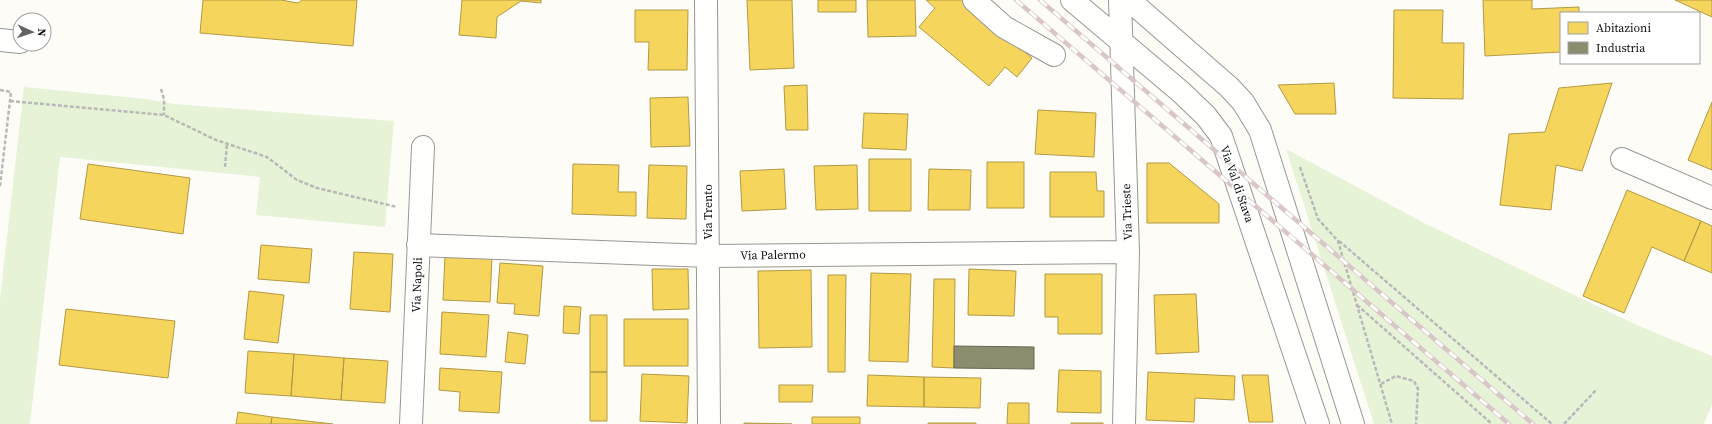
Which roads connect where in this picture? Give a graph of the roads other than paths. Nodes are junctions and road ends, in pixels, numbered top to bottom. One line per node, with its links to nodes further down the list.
1 (706, 0): 15 (street, Via Trento)
2 (974, 0): 9 (street)
3 (1072, 0): 8 (street, Via Val di Stava)
4 (1120, 0): 8 (street, Via Trieste)
5 (1129, 0): 20 (street)
6 (0, 40): 7 (street)
7 (12, 41)
8 (1122, 42): 14 (street, Via Trieste); 19 (street, Via Val di Stava)
9 (1054, 55)
10 (423, 147): 13 (street, Via Napoli)
11 (1622, 159): 12 (street)
12 (1712, 198)
13 (418, 245): 15 (street, Via Palermo); 16 (street, Via Napoli)
14 (1128, 252): 15 (street, Via Palermo); 18 (street, Via Trieste)
15 (708, 256): 17 (street, Via Trento)
16 (411, 424)
17 (709, 424)
18 (1124, 424)
19 (1318, 424)
20 (1353, 424)

